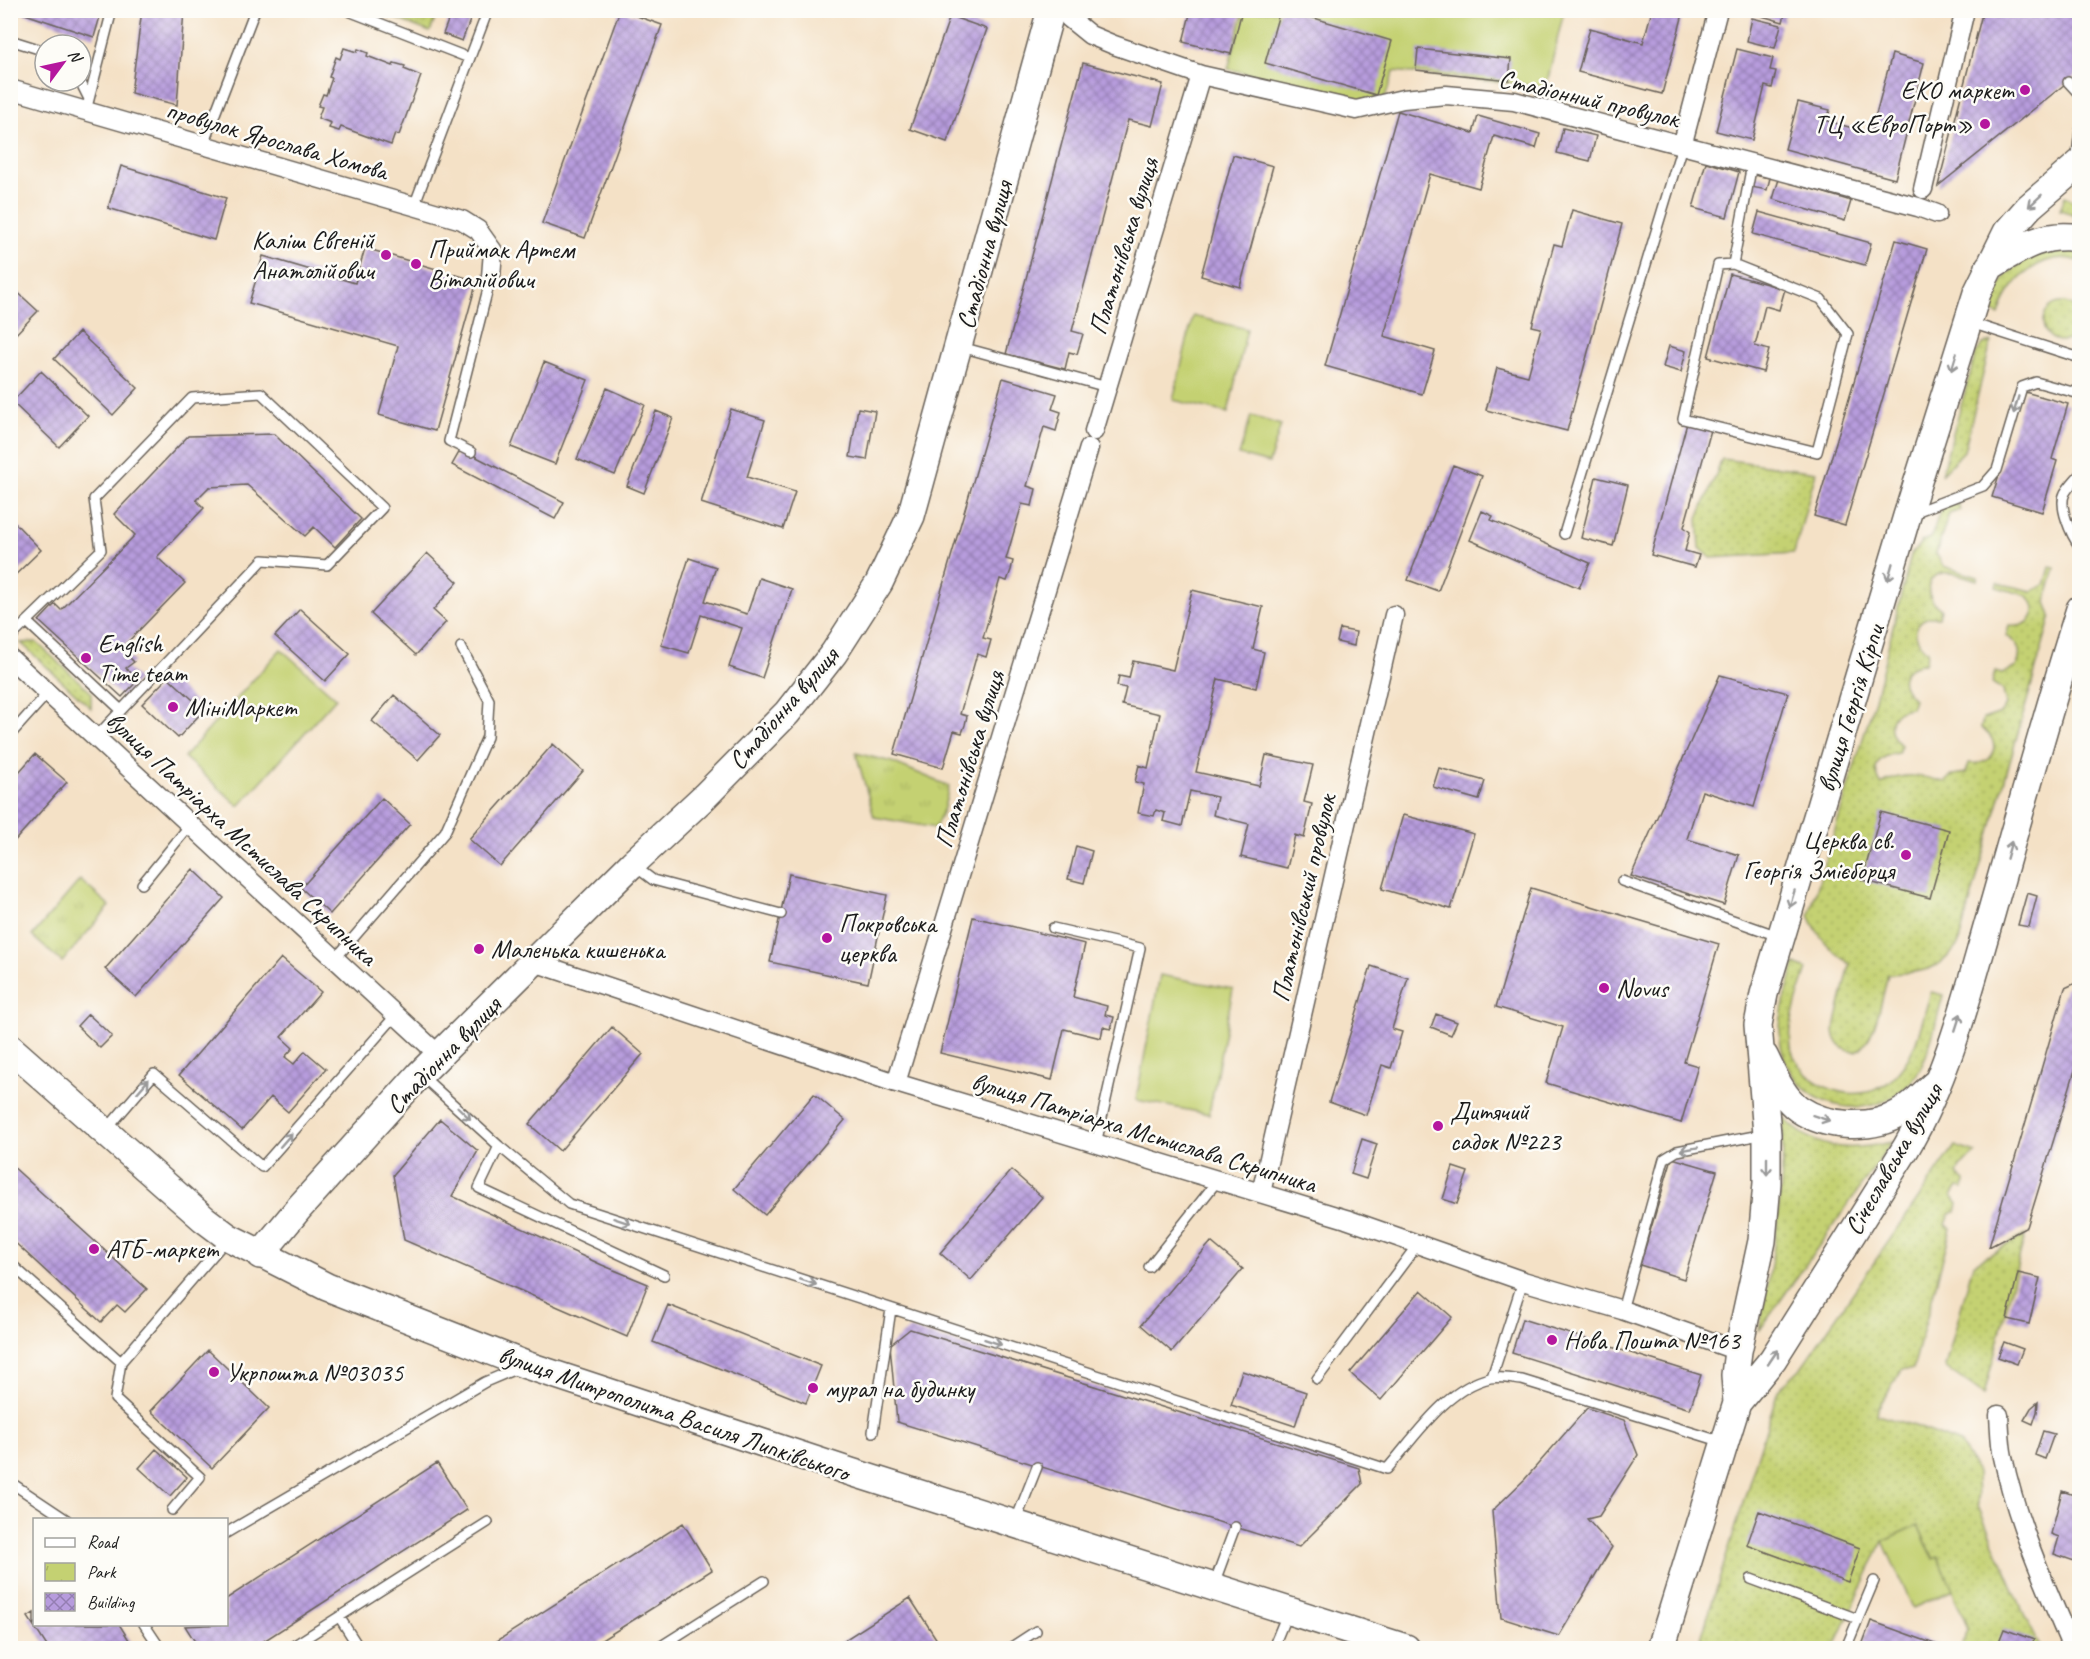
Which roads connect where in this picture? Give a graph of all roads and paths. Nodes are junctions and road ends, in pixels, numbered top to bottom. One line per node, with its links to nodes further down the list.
1 (112, 10): 17 (lane)
2 (255, 10): 19 (lane)
3 (346, 10): 11 (lane)
4 (488, 10): 11 (lane)
5 (1051, 10): 31 (street, Стадіонна вулиця)
6 (1064, 10): 12 (street, Стадіонний провулок)
7 (1718, 10): 20 (street)
8 (1965, 10): 23 (street)
9 (10, 40): 10 (lane)
10 (33, 47)
11 (469, 58): 24 (lane)
12 (1201, 75): 20 (street, Стадіонний провулок); 33 (street, Платонівська вулиця)
13 (2068, 82): 16 (lane)
14 (10, 89): 17 (street, провулок Ярослава Хомова)
15 (84, 93): 17 (lane)
16 (2079, 94)
17 (88, 105): 19 (street, провулок Ярослава Хомова)
18 (2079, 132): 22 (lane)
19 (203, 145): 24 (street, провулок Ярослава Хомова)
20 (1682, 146): 21 (street, Стадіонний провулок); 38 (lane)
21 (1752, 164): 25 (street, Стадіонний провулок); 27 (lane)
22 (2078, 164): 28 (street, вулиця Георгія Кірпи, one-way to 28)
23 (1923, 189)
24 (414, 206): 29 (street, провулок Ярослава Хомова)
25 (1937, 214)
26 (2079, 238): 28 (street)
27 (1733, 264): 27 (lane)
28 (1988, 268): 30 (street, вулиця Георгія Кірпи)
29 (491, 277): 35 (lane)
30 (1966, 321): 32 (lane); 37 (street, вулиця Георгія Кірпи, one-way to 37)
31 (958, 346): 33 (lane); 51 (street, Стадіонна вулиця)
32 (2079, 358)
33 (1107, 387): 64 (street, Платонівська вулиця)
34 (2079, 394): 37 (lane, one-way to 37)
35 (471, 452)
36 (2079, 474): 39 (lane)
37 (1907, 516): 56 (street, вулиця Георгія Кірпи, one-way to 56)
38 (1564, 534)
39 (2079, 547)
40 (2079, 609): 63 (street, Січеславська вулиця, one-way to 40)
41 (1394, 615): 70 (street, Платонівський провулок)
42 (27, 622): 43 (lane); 47 (lane); 47 (lane)
43 (10, 638)
44 (461, 647): 57 (lane)
45 (10, 658): 46 (street, вулиця Патріарха Мстислава Скрипника)
46 (47, 694): 48 (lane); 49 (street, вулиця Патріарха Мстислава Скрипника)
47 (121, 710): 49 (lane)
48 (10, 735)
49 (95, 738): 50 (street, вулиця Патріарха Мстислава Скрипника)
50 (190, 825): 53 (lane); 57 (street, вулиця Патріарха Мстислава Скрипника)
51 (632, 864): 54 (lane); 58 (street, Стадіонна вулиця)
52 (1622, 881): 56 (lane)
53 (141, 884)
54 (780, 914)
55 (1053, 928): 67 (lane)
56 (1780, 937): 60 (street, вулиця Георгія Кірпи)
57 (335, 959): 59 (street, вулиця Патріарха Мстислава Скрипника)
58 (534, 962): 62 (street, Стадіонна вулиця); 64 (street, вулиця Патріарха Мстислава Скрипника)
59 (396, 1015): 62 (street, вулиця Патріарха Мстислава Скрипника); 65 (lane, one-way to 59)
60 (1758, 1045): 63 (street, one-way to 63); 66 (street, вулиця Георгія Кірпи)
61 (10, 1048): 65 (street, вулиця Митрополита Василя Липківського)
62 (430, 1065): 68 (lane, one-way to 68); 73 (street, Стадіонна вулиця)
63 (1941, 1078): 87 (street, Січеславська вулиця, one-way to 63)
64 (896, 1083): 67 (street, вулиця Патріарха Мстислава Скрипника)
65 (105, 1131): 71 (street, вулиця Митрополита Василя Липківського)
66 (1767, 1134): 79 (lane, one-way to 79); 80 (street, вулиця Георгія Кірпи, one-way to 80)
67 (1096, 1144): 69 (street, вулиця Патріарха Мстислава Скрипника)
68 (499, 1146): 76 (lane); 78 (lane, one-way to 78)
69 (1218, 1180): 70 (street, вулиця Патріарха Мстислава Скрипника); 75 (lane)
70 (1261, 1193): 72 (street, вулиця Патріарха Мстислава Скрипника)
71 (228, 1237): 73 (street, вулиця Митрополита Василя Липківського); 81 (lane)
72 (1418, 1244): 77 (street, вулиця Патріарха Мстислава Скрипника); 86 (lane)
73 (260, 1255): 82 (street, вулиця Митрополита Василя Липківського)
74 (10, 1263): 81 (lane)
75 (1149, 1268)
76 (664, 1275)
77 (1523, 1281): 79 (street, вулиця Патріарха Мстислава Скрипника); 84 (lane)
78 (891, 1309): 83 (lane, one-way to 83); 89 (lane)
79 (1622, 1310): 80 (street, вулиця Патріарха Мстислава Скрипника)
80 (1738, 1352): 87 (street, вулиця Георгія Кірпи)
81 (121, 1362): 93 (lane)
82 (526, 1365): 96 (street, вулиця Митрополита Василя Липківського); 98 (lane)
83 (1071, 1368): 84 (lane); 85 (lane)
84 (1492, 1377): 90 (lane)
85 (1068, 1378)
86 (1317, 1379)
87 (1737, 1403): 90 (street, Січеславська вулиця)
88 (1999, 1415): 117 (street)
89 (873, 1432)
90 (1724, 1442): 115 (street, Січеславська вулиця)
91 (1037, 1467): 96 (lane)
92 (10, 1482): 94 (lane)
93 (172, 1510)
94 (65, 1518)
95 (488, 1522): 104 (lane)
96 (1015, 1524): 102 (street, вулиця Митрополита Василя Липківського)
97 (1235, 1527): 102 (lane)
98 (228, 1532)
99 (1751, 1579): 105 (lane)
100 (764, 1581): 111 (lane)
101 (1874, 1581): 105 (lane)
102 (1212, 1588): 103 (street, вулиця Митрополита Василя Липківського)
103 (1288, 1612): 113 (lane); 114 (street, вулиця Митрополита Василя Липківського)
104 (340, 1618): 109 (lane); 110 (lane)
105 (1858, 1618): 116 (lane)
106 (145, 1626): 108 (lane)
107 (1036, 1631): 112 (lane)
108 (160, 1648)
109 (291, 1648)
110 (359, 1648)
111 (658, 1648)
112 (1010, 1648)
113 (1273, 1648)
114 (1406, 1648)
115 (1661, 1648)
116 (1846, 1648)
117 (2072, 1648)

